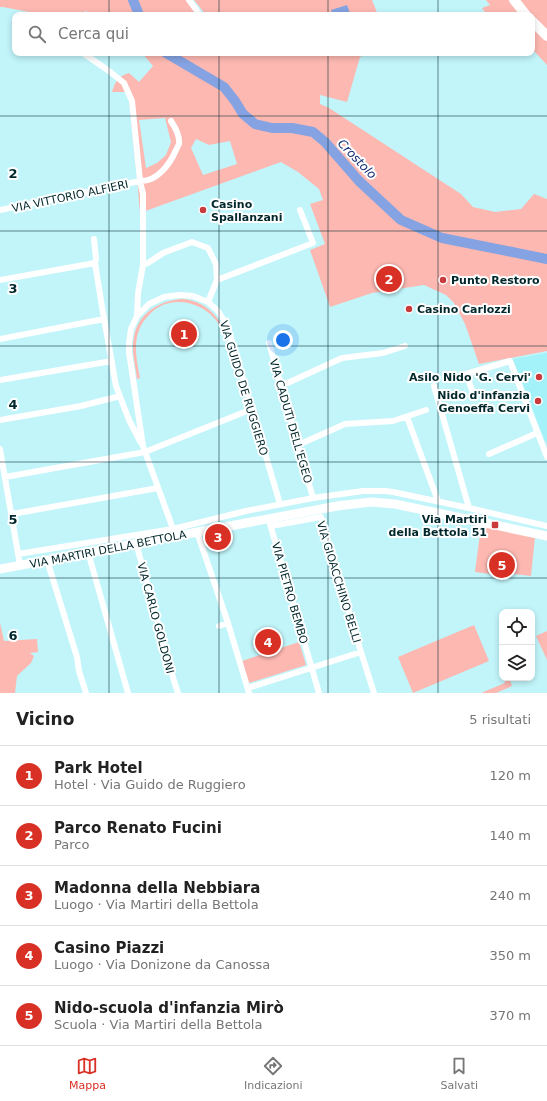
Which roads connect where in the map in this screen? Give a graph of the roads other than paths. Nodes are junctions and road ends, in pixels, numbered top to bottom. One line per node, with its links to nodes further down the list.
1 (189, 0): 3 (street)
2 (514, 0): 4 (main road)
3 (198, 12)
4 (524, 12)
5 (535, 25): 6 (main road)
6 (547, 36)
7 (87, 56): 9 (street)
8 (171, 121): 9 (street, VIA VITTORIO ALFIERI)
9 (140, 181): 10 (street, VIA VITTORIO ALFIERI); 14 (street)
10 (0, 210)
11 (300, 210): 16 (street)
12 (94, 239): 13 (street)
13 (95, 263): 15 (street); 19 (street)
14 (143, 265): 16 (street); 18 (street)
15 (0, 280)
16 (217, 280): 17 (street)
17 (208, 302): 18 (street, VIA GUIDO DE RUGGIERO); 29 (street, VIA GUIDO DE RUGGIERO)
18 (137, 316): 36 (street, VIA GUIDO DE RUGGIERO)
19 (104, 319): 20 (street); 23 (street)
20 (0, 339)
21 (269, 343): 25 (street, VIA CADUTI DELL'EGEO)
22 (405, 346): 25 (street)
23 (112, 361): 24 (street); 27 (street)
24 (0, 380)
25 (281, 386): 34 (street, VIA CADUTI DELL'EGEO)
26 (434, 386): 44 (street)
27 (120, 396): 32 (street); 36 (street)
28 (475, 398): 33 (street)
29 (252, 409): 36 (street); 43 (street, VIA GUIDO DE RUGGIERO)
30 (426, 410): 31 (street)
31 (407, 417): 34 (street); 42 (street)
32 (0, 420)
33 (537, 433): 37 (street); 38 (street)
34 (298, 445): 41 (street, VIA CADUTI DELL'EGEO)
35 (0, 449): 39 (street)
36 (144, 449): 39 (street); 40 (street)
37 (489, 454)
38 (547, 457)
39 (5, 477): 45 (street)
40 (158, 488): 45 (street); 48 (street)
41 (313, 498): 42 (street); 43 (street)
42 (438, 501): 44 (street)
43 (280, 504): 48 (street)
44 (469, 508): 47 (street)
45 (12, 514): 53 (street)
46 (270, 523): 49 (main road, VIA MARTIRI DELLA BETTOLA); 50 (main road, VIA MARTIRI DELLA BETTOLA); 59 (street, VIA GIOACCHINO BELLI); 60 (street, VIA PIETRO BEMBO)
47 (547, 526)
48 (173, 529): 53 (street)
49 (197, 532): 51 (main road, VIA MARTIRI DELLA BETTOLA); 57 (street)
50 (547, 536)
51 (136, 544): 52 (main road, VIA MARTIRI DELLA BETTOLA); 64 (street, VIA CARLO GOLDONI)
52 (88, 552): 54 (main road, VIA MARTIRI DELLA BETTOLA); 63 (street)
53 (18, 554): 55 (street)
54 (47, 560): 55 (main road, VIA MARTIRI DELLA BETTOLA); 62 (street)
55 (20, 565): 56 (main road, VIA MARTIRI DELLA BETTOLA)
56 (0, 569)
57 (228, 623): 58 (street); 61 (street)
58 (219, 626)
59 (361, 652): 60 (street); 66 (street, VIA GIOACCHINO BELLI)
60 (312, 668): 61 (street); 65 (street, VIA PIETRO BEMBO)
61 (248, 691)
62 (86, 693)
63 (128, 693)
64 (178, 693)
65 (320, 693)
66 (374, 693)

